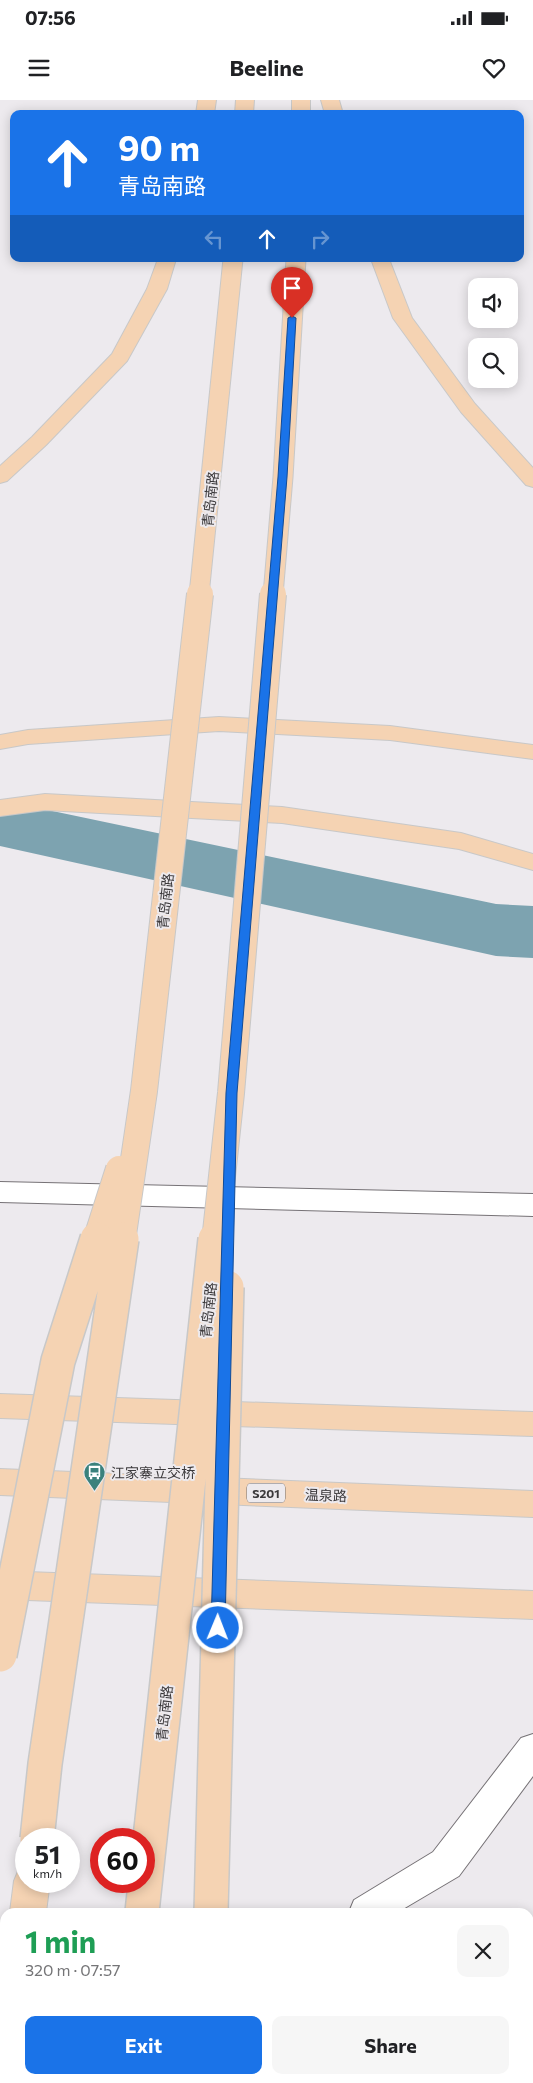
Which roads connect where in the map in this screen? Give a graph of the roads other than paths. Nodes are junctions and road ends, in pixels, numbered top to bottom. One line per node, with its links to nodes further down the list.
1 (166, 262): 5 (main road)
2 (232, 262): 11 (main road, 青岛南路, bridge)
3 (296, 262): 12 (main road, 青岛南路, bridge)
4 (381, 262): 6 (main road)
5 (0, 477)
6 (533, 481)
7 (0, 742): 8 (main road, bridge)
8 (533, 752)
9 (0, 808): 10 (main road, bridge)
10 (533, 862)
11 (144, 1092): 23 (main road, bridge); 25 (main road, 青岛南路, bridge)
12 (231, 1093): 28 (main road, 青岛南路, bridge); 29 (main road, bridge)
13 (0, 1192): 14 (street)
14 (533, 1205)
15 (0, 1406): 16 (main road, bridge)
16 (533, 1424)
17 (0, 1482): 19 (main road, 温泉路 / S201, bridge)
18 (0, 1488): 20 (street)
19 (533, 1504)
20 (533, 1514)
21 (0, 1585): 22 (main road, bridge)
22 (528, 1607)
23 (0, 1655)
24 (533, 1749): 30 (street)
25 (38, 1828)
26 (30, 1893): 27 (main road)
27 (29, 1908)
28 (142, 1908)
29 (211, 1908)
30 (374, 1908)

